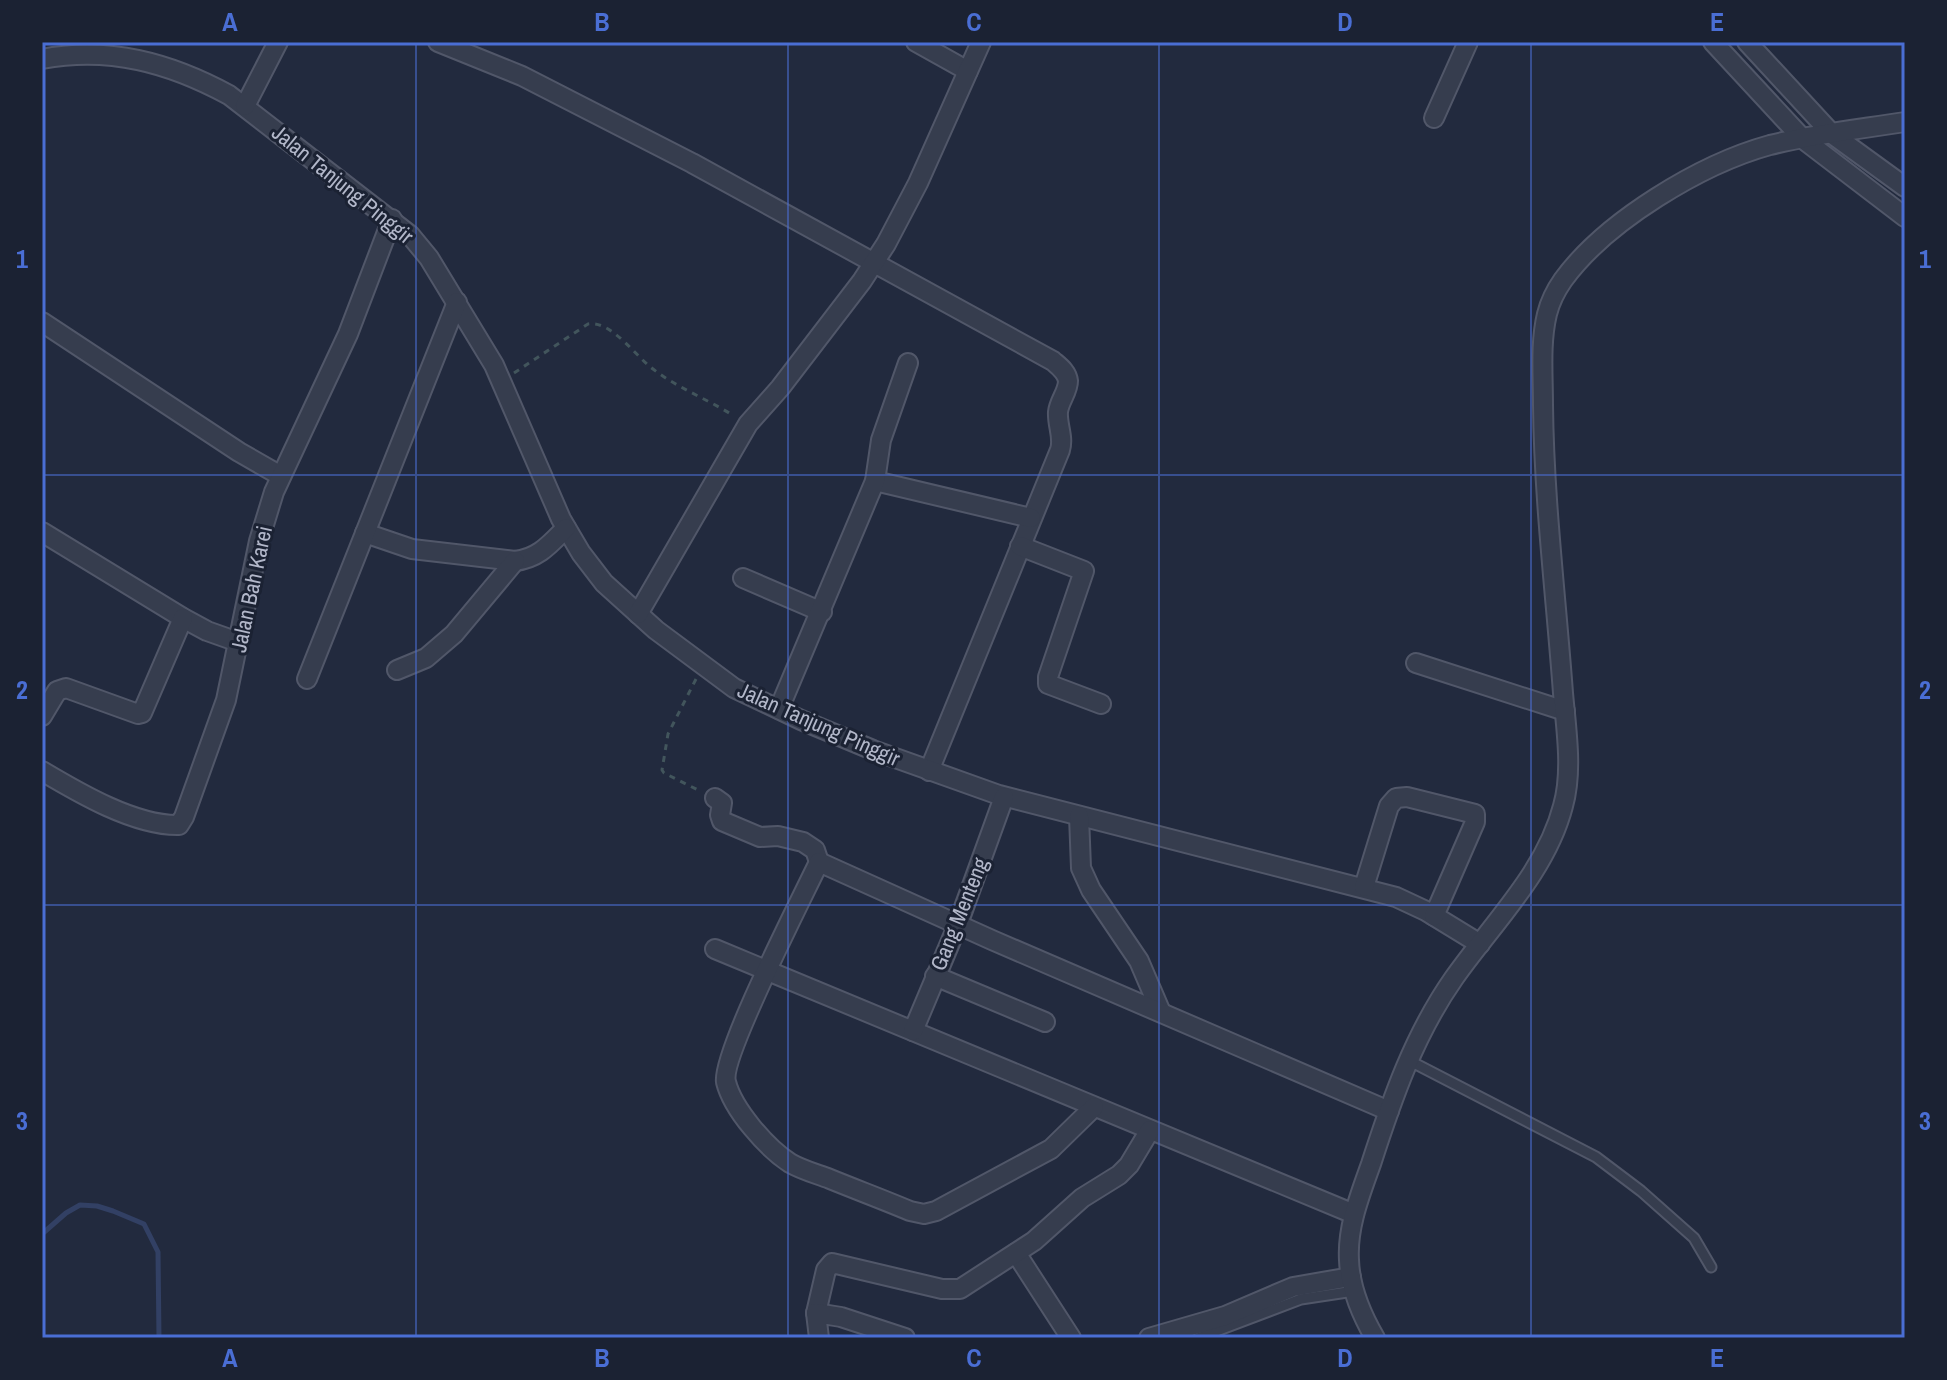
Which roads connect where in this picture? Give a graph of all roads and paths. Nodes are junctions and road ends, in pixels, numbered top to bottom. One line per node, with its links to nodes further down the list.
1 (278, 42): 10 (street)
2 (438, 42): 18 (street)
3 (916, 42): 9 (street)
4 (981, 42): 9 (street)
5 (1468, 42): 11 (street)
6 (1713, 42): 14 (street)
7 (1747, 42): 13 (street)
8 (45, 57): 10 (street, Jalan Tanjung Pinggir)
9 (968, 71): 18 (street)
10 (245, 106): 17 (street, Jalan Tanjung Pinggir)
11 (1434, 118)
12 (1905, 122): 13 (street)
13 (1832, 134): 14 (street); 15 (street)
14 (1803, 139): 16 (street); 43 (street)
15 (1905, 187)
16 (1905, 217)
17 (392, 219): 19 (street, Jalan Tanjung Pinggir); 24 (street, Jalan Bah Karei)
18 (873, 263): 23 (street); 26 (street)
19 (457, 302): 22 (street, Jalan Tanjung Pinggir); 29 (street)
20 (42, 322): 24 (street)
21 (908, 363): 25 (street)
22 (501, 382): 23 (path); 27 (street, Jalan Tanjung Pinggir)
23 (748, 424): 34 (street)
24 (281, 476): 36 (street, Jalan Bah Karei)
25 (875, 481): 26 (street); 33 (street)
26 (1031, 518): 30 (street)
27 (566, 528): 31 (street); 34 (street, Jalan Tanjung Pinggir)
28 (42, 532): 35 (street)
29 (365, 533): 31 (street); 40 (street)
30 (1020, 546): 41 (street); 46 (street)
31 (515, 561): 39 (street)
32 (743, 578): 33 (street)
33 (822, 612): 42 (street)
34 (638, 614): 38 (street, Jalan Tanjung Pinggir)
35 (183, 618): 36 (street); 44 (street)
36 (238, 642): 45 (street, Jalan Bah Karei)
37 (1416, 663): 43 (street)
38 (704, 665): 42 (street, Jalan Tanjung Pinggir); 48 (path)
39 (397, 670)
40 (307, 679)
41 (1101, 704)
42 (779, 709): 46 (street, Jalan Tanjung Pinggir)
43 (1565, 711): 54 (street)
44 (42, 716)
45 (42, 771)
46 (929, 771): 47 (street, Jalan Tanjung Pinggir)
47 (1004, 797): 49 (street, Jalan Tanjung Pinggir); 53 (street, Gang Menteng)
48 (715, 798): 50 (street)
49 (1079, 816): 51 (street, Jalan Tanjung Pinggir); 58 (street)
50 (819, 862): 53 (street); 56 (street)
51 (1364, 887): 52 (street, Jalan Tanjung Pinggir); 52 (street)
52 (1434, 916): 54 (street, Jalan Tanjung Pinggir)
53 (958, 924): 57 (street, Gang Menteng); 58 (street)
54 (1480, 944): 61 (street)
55 (715, 949): 56 (street)
56 (767, 971): 60 (street); 62 (street)
57 (935, 976): 59 (street); 60 (street, Gang Menteng)
58 (1160, 1010): 63 (street)
59 (1045, 1022)
60 (913, 1031): 62 (street)
61 (1408, 1060): 63 (street); 67 (lane)
62 (1094, 1107): 64 (street)
63 (1389, 1111): 65 (street)
64 (1150, 1130): 65 (street); 66 (street)
65 (1354, 1214): 68 (street)
66 (1016, 1253): 69 (street); 72 (street)
67 (1711, 1267)
68 (1352, 1284): 73 (street); 74 (lane); 75 (street)
69 (816, 1313): 70 (street); 71 (street)
70 (819, 1338)
71 (905, 1338)
72 (1071, 1338)
73 (1149, 1338)
74 (1198, 1338)
75 (1375, 1338)

